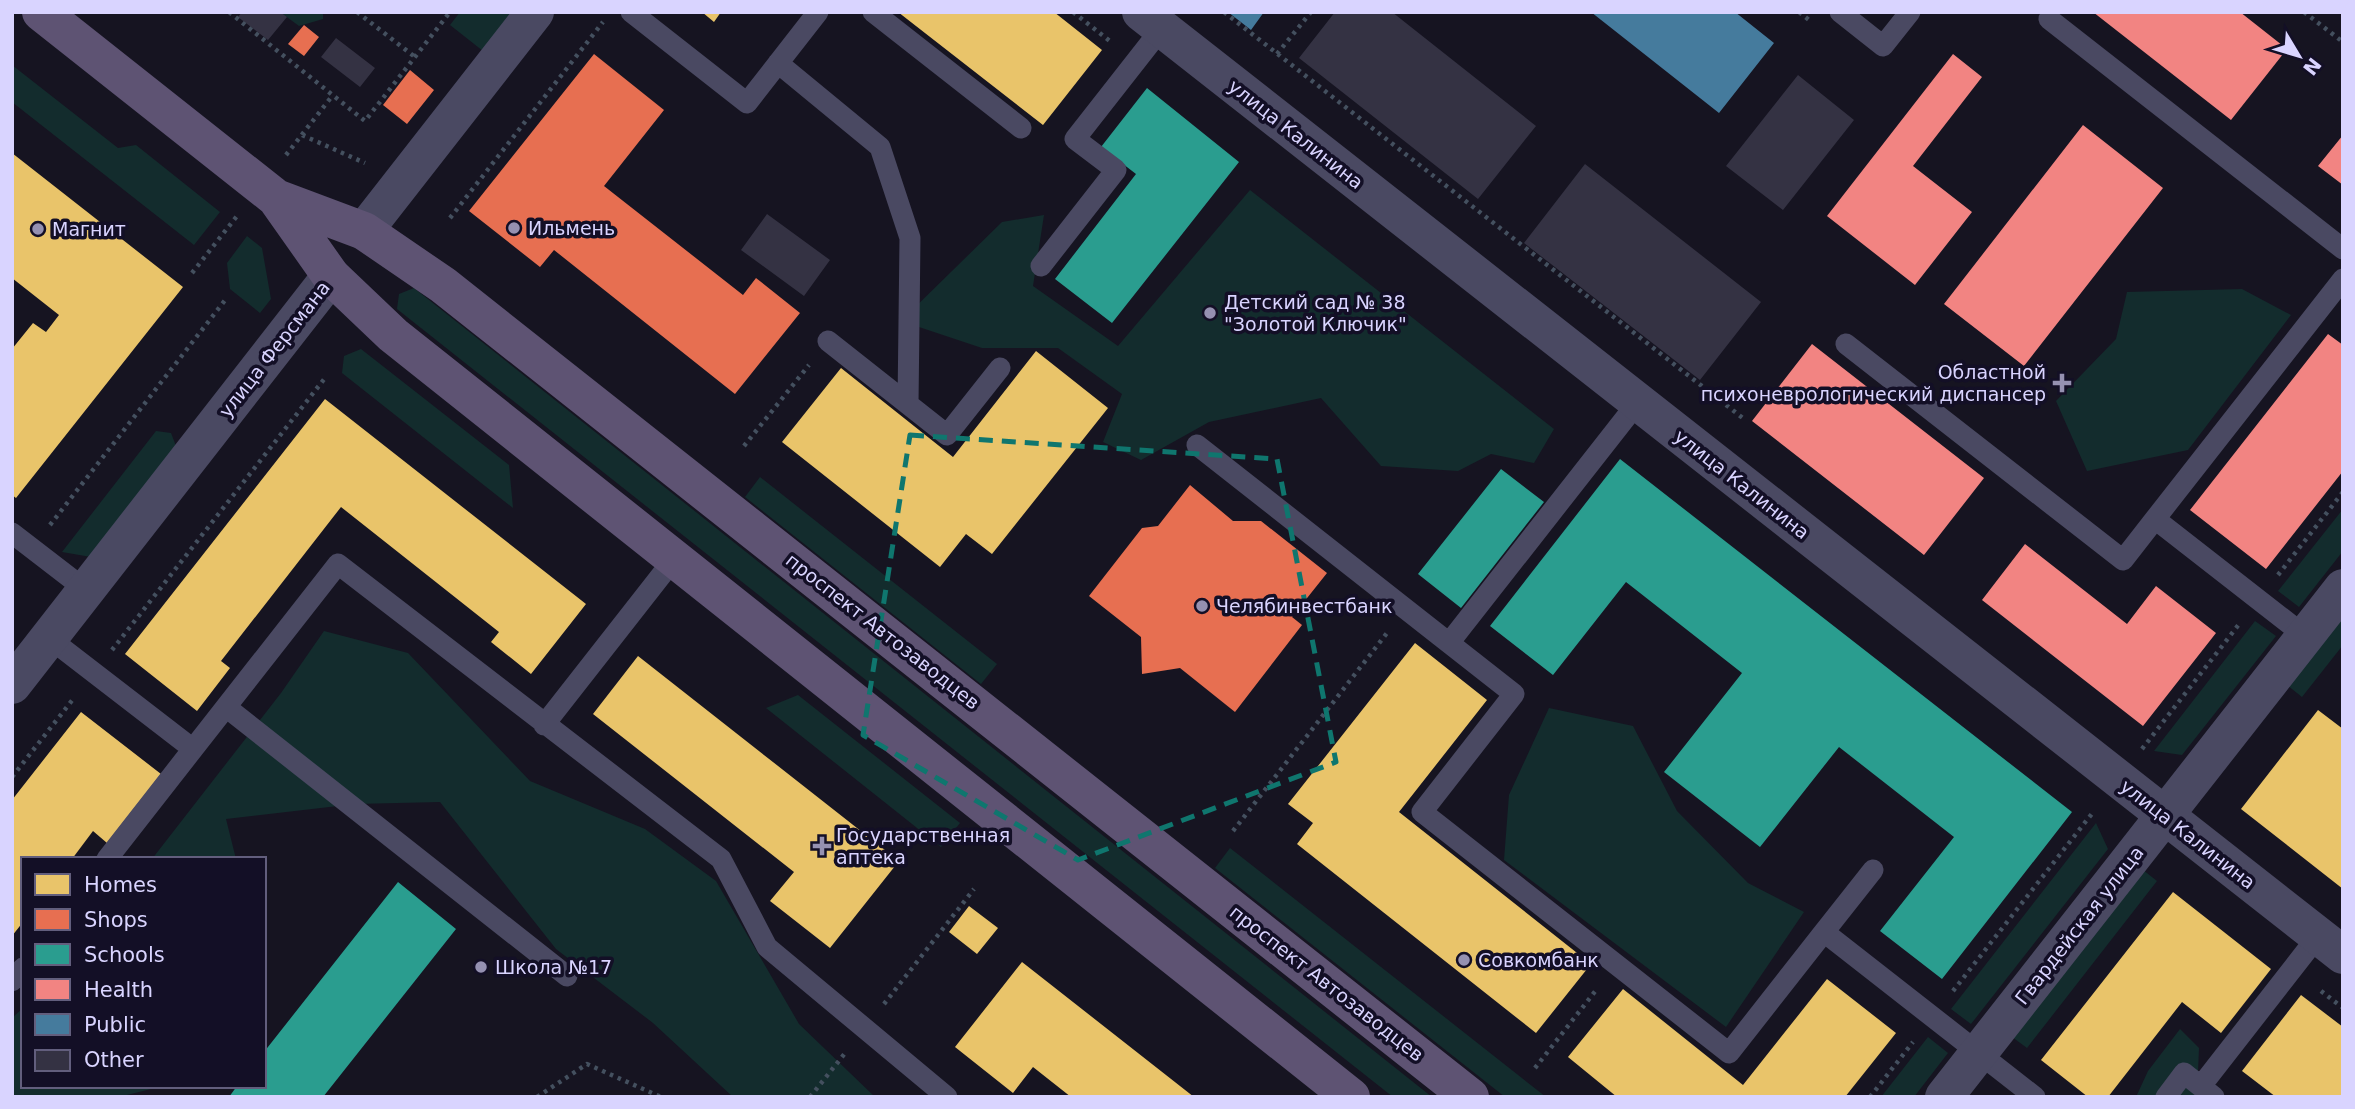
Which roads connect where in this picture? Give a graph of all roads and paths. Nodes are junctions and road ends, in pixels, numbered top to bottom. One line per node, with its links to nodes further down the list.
1 (41, 12): 24 (main road, проспект Автозаводцев)
2 (229, 12): 19 (path)
3 (357, 12): 19 (path)
4 (450, 12): 19 (path)
5 (535, 12): 23 (street, улица Ферсмана)
6 (611, 12): 25 (path)
7 (631, 12): 20 (lane)
8 (818, 12): 20 (lane)
9 (873, 12): 21 (lane)
10 (1224, 12): 18 (path)
11 (1311, 12): 18 (path)
12 (1840, 12): 13 (lane)
13 (1910, 12)
14 (2304, 12): 17 (path)
15 (2049, 19): 27 (lane)
16 (1151, 20): 28 (lane); 36 (street, улица Калинина)
17 (2343, 42)
18 (1277, 54): 38 (path)
19 (415, 57)
20 (778, 62): 37 (lane)
21 (1021, 128)
22 (302, 135): 23 (path)
23 (403, 180): 26 (street, улица Ферсмана)
24 (276, 198): 26 (main road, проспект Автозаводцев); 29 (main road, проспект Автозаводцев)
25 (450, 218)
26 (364, 231): 29 (main road, улица Ферсмана); 75 (main road, проспект Автозаводцев)
27 (2343, 249)
28 (1041, 266)
29 (331, 276): 44 (main road, проспект Автозаводцев); 46 (street, улица Ферсмана)
30 (2343, 279): 41 (lane)
31 (226, 299): 43 (path)
32 (828, 341): 37 (lane); 40 (path)
33 (1846, 344): 41 (lane)
34 (1000, 368): 37 (lane)
35 (325, 378): 51 (path)
36 (1638, 402): 50 (lane); 57 (street, улица Калинина)
37 (908, 404)
38 (1744, 419)
39 (1197, 445): 47 (lane)
40 (744, 446)
41 (2155, 519): 48 (lane)
42 (12, 533): 43 (lane)
43 (32, 548): 46 (lane)
44 (674, 559): 54 (lane); 74 (main road, проспект Автозаводцев)
45 (2343, 588): 48 (street, Гвардейская улица)
46 (86, 590): 49 (street, улица Ферсмана)
47 (1406, 609): 50 (lane); 58 (path)
48 (2305, 636): 57 (street, Гвардейская улица)
49 (49, 638): 51 (lane); 52 (street, улица Ферсмана)
50 (1449, 643): 64 (lane)
51 (94, 673): 55 (lane); 56 (path)
52 (12, 685)
53 (226, 707): 54 (lane); 55 (lane); 65 (lane)
54 (544, 725): 66 (lane)
55 (193, 749): 59 (lane)
56 (12, 777)
57 (2165, 815): 63 (street, улица Калинина); 67 (street, Гвардейская улица)
58 (1233, 831)
59 (109, 857)
60 (1873, 870): 62 (lane)
61 (974, 889): 66 (path)
62 (1824, 932): 64 (lane); 67 (lane)
63 (2331, 945): 69 (lane)
64 (1617, 965): 68 (path)
65 (567, 976)
66 (865, 1028): 72 (path); 73 (lane)
67 (1979, 1053): 76 (street, Гвардейская улица); 77 (lane)
68 (1535, 1068)
69 (2207, 1091): 78 (lane)
70 (537, 1097): 71 (path)
71 (661, 1097)
72 (810, 1097)
73 (947, 1097)
74 (1351, 1097)
75 (1470, 1097)
76 (1944, 1097)
77 (2035, 1097)
78 (2166, 1097)

